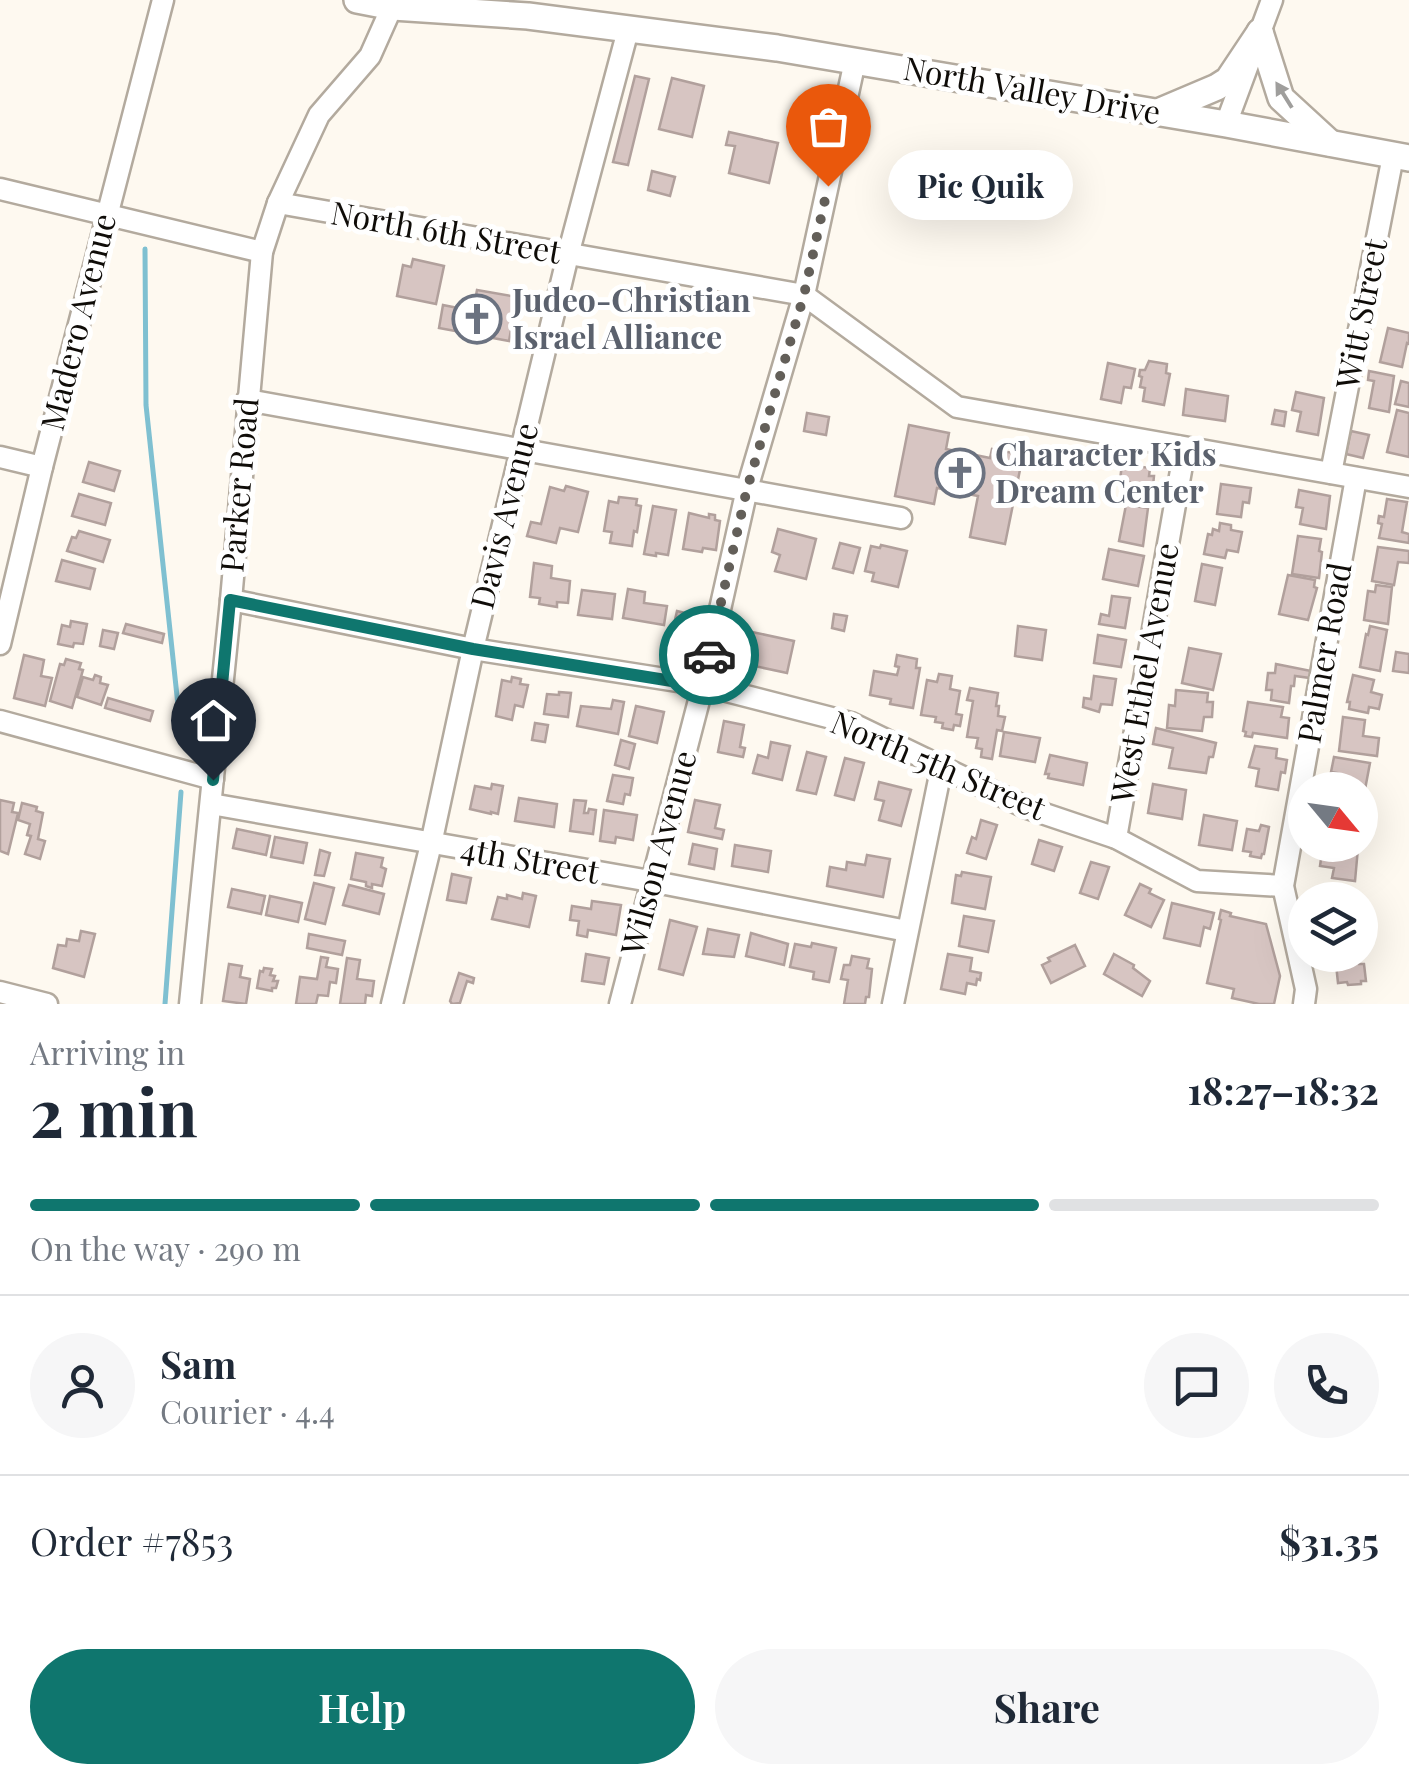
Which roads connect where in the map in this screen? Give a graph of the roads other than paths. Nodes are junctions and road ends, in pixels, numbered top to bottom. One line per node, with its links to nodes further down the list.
1 (163, 0): 15 (street, Madero Avenue)
2 (356, 0): 4 (main road, North Valley Drive)
3 (1272, 0): 7 (street)
4 (394, 4): 5 (main road, North Valley Drive); 14 (street, Parker Road)
5 (532, 8): 6 (main road, North Valley Drive)
6 (628, 30): 8 (main road, North Valley Drive); 17 (street, Davis Avenue)
7 (1260, 32): 9 (main road); 10 (street); 11 (main road, one-way to 7)
8 (855, 61): 9 (main road, North Valley Drive); 18 (street, Wilson Avenue)
9 (1157, 112): 10 (main road, North Valley Drive)
10 (1226, 124): 11 (main road, North Valley Drive)
11 (1331, 144): 12 (main road, North Valley Drive)
12 (1401, 157): 24 (street, Witt Street)
13 (0, 189): 15 (street)
14 (278, 202): 16 (street, Parker Road); 17 (street, North 6th Street)
15 (106, 216): 16 (street); 23 (street, Madero Avenue)
16 (262, 252): 19 (street, Parker Road)
17 (568, 255): 18 (street, North 6th Street); 21 (street, Davis Avenue)
18 (804, 295): 20 (street, North 6th Street); 27 (street, Wilson Avenue)
19 (247, 400): 21 (street); 29 (street, Parker Road)
20 (1185, 448): 24 (street, North 6th Street); 37 (street, West Ethel Avenue)
21 (521, 450): 27 (street); 31 (street, Davis Avenue)
22 (0, 457): 23 (street)
23 (42, 467): 30 (street, Madero Avenue)
24 (1331, 473): 25 (street, North 6th Street)
25 (1356, 478): 26 (street, North 6th Street); 40 (street, Palmer Road)
26 (1409, 487)
27 (747, 489): 28 (street); 32 (street, Wilson Avenue)
28 (902, 518)
29 (230, 600): 31 (street, North 5th Street); 35 (street, Parker Road)
30 (0, 644)
31 (473, 649): 32 (street, North 5th Street); 38 (street, Davis Avenue)
32 (703, 686): 34 (street, North 5th Street); 39 (street, Wilson Avenue)
33 (0, 721): 35 (street)
34 (942, 766): 37 (street, North 5th Street); 41 (street)
35 (213, 780): 36 (street, Parker Road)
36 (211, 804): 38 (street, 4th Street); 44 (street, Parker Road)
37 (1116, 838): 40 (street, North 5th Street)
38 (431, 844): 39 (street, 4th Street); 45 (street, Davis Avenue)
39 (650, 881): 41 (street, 4th Street); 46 (street, Wilson Avenue)
40 (1283, 886): 48 (street, Palmer Road)
41 (908, 931): 47 (street)
42 (0, 992): 43 (street)
43 (47, 1004)
44 (190, 1004)
45 (392, 1004)
46 (620, 1004)
47 (893, 1004)
48 (1304, 1004)

